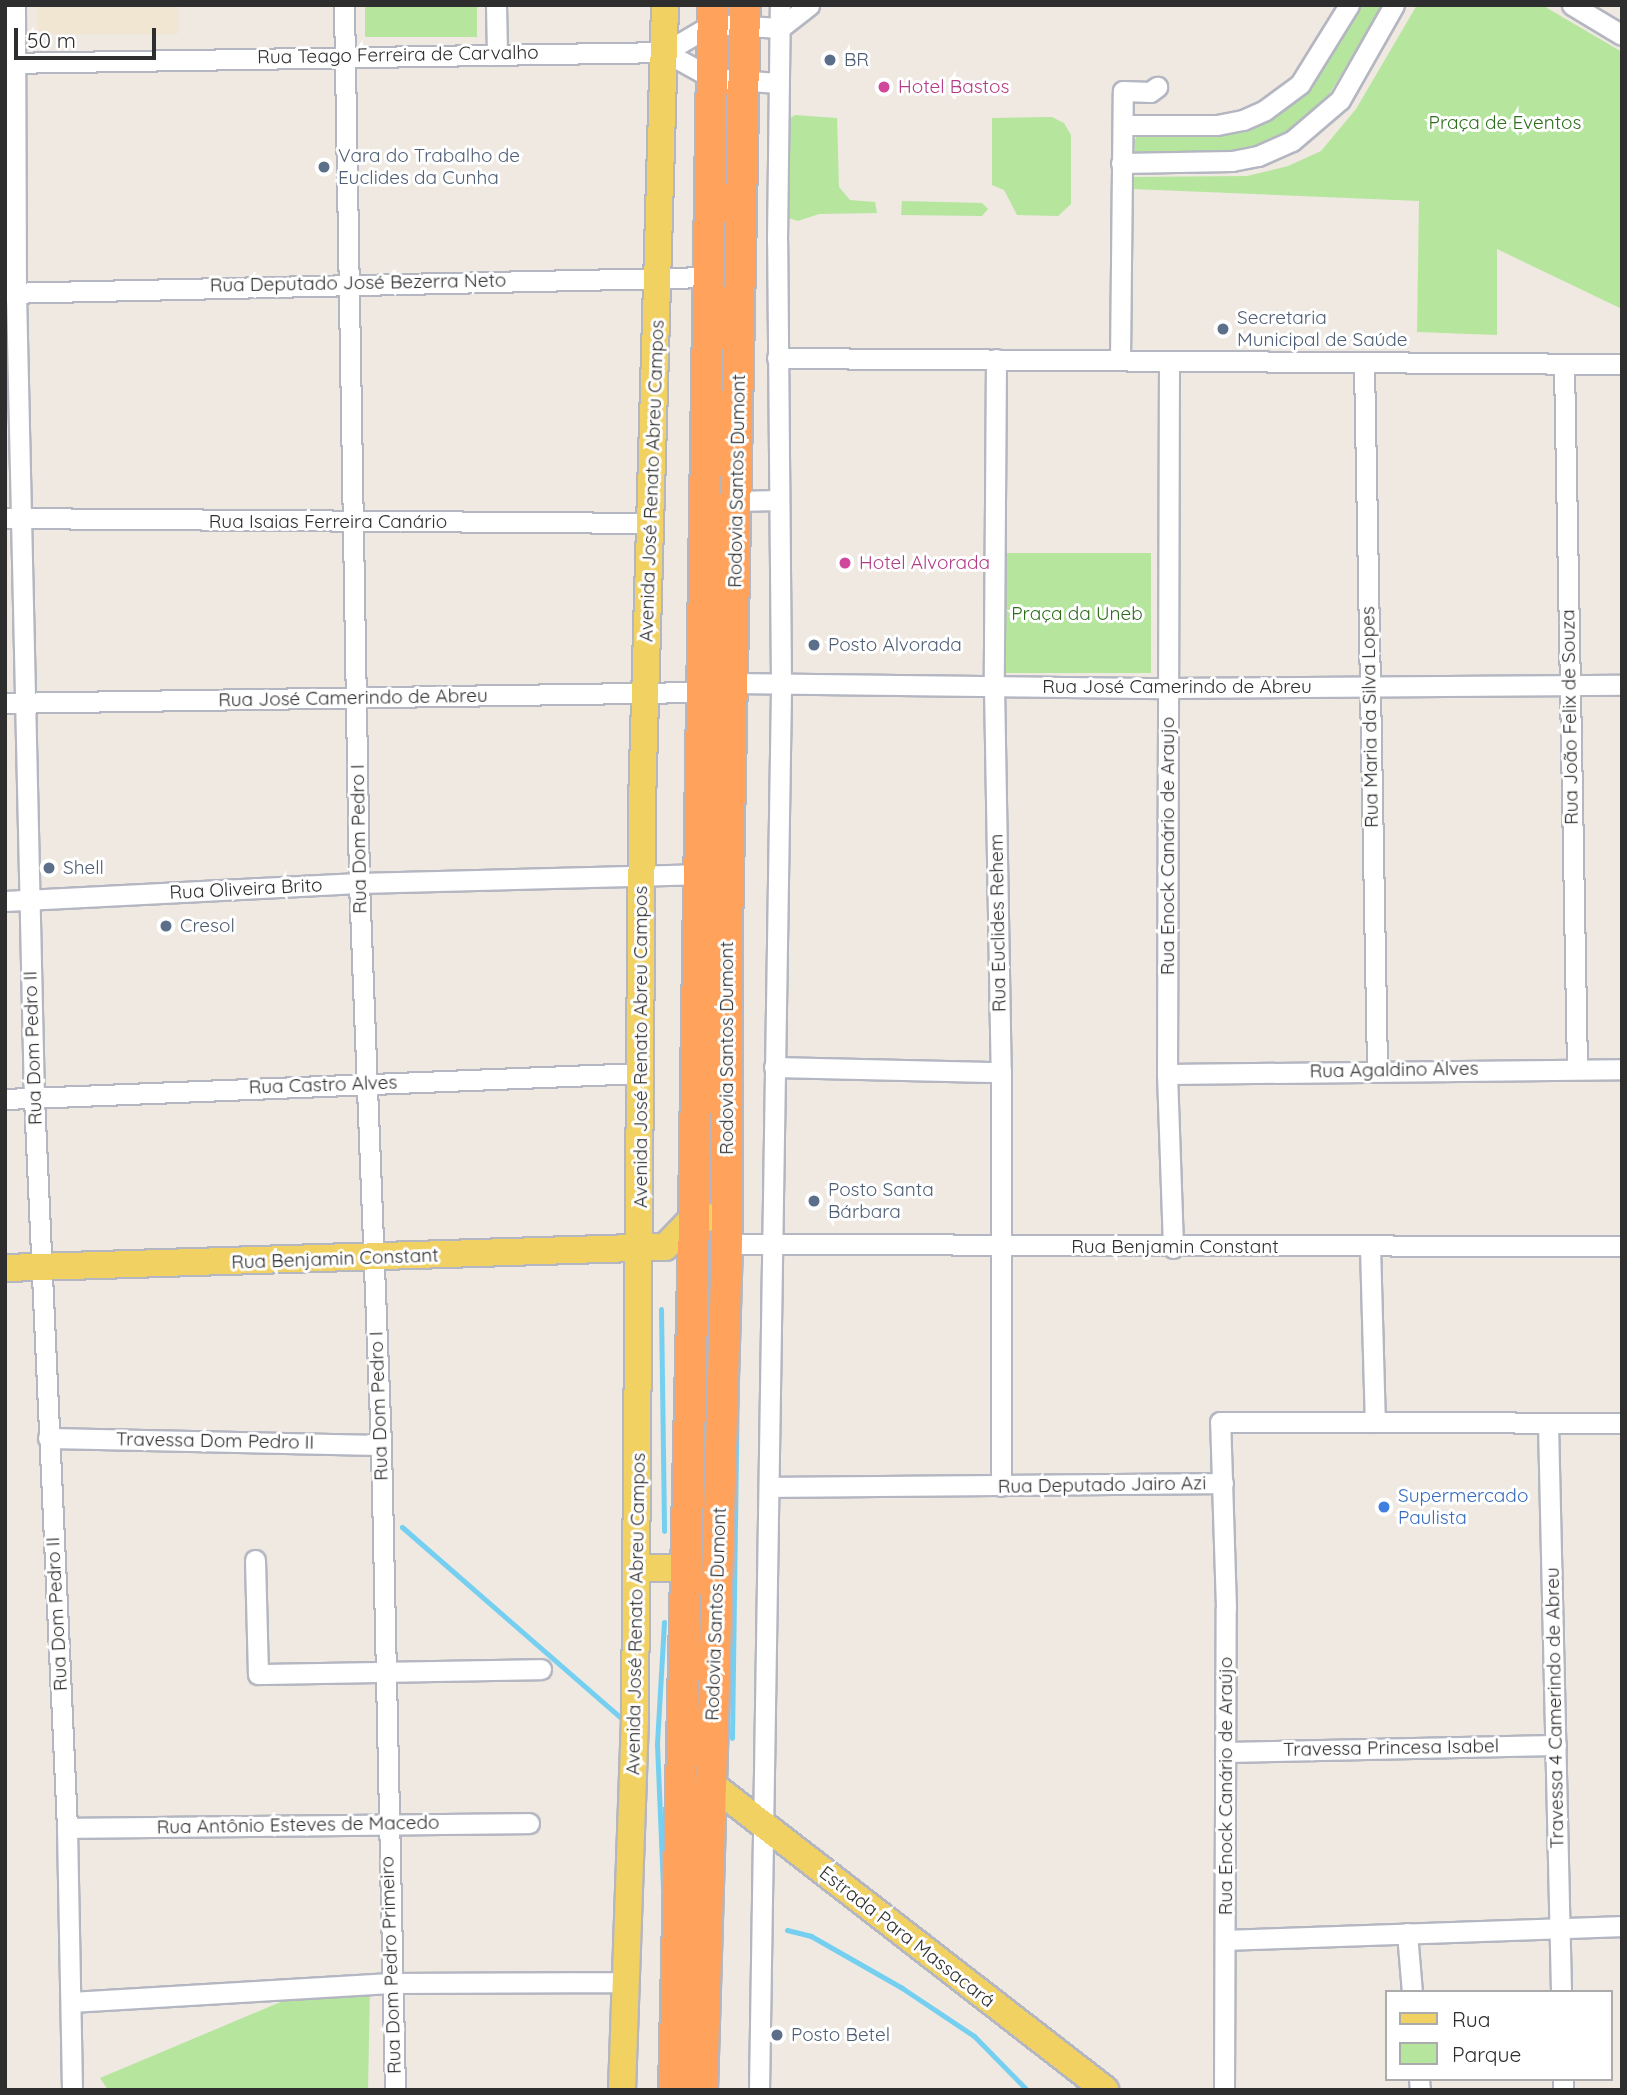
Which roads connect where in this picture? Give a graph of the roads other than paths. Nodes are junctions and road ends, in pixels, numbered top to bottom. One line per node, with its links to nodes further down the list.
1 (15, 5): 17 (street, Rua Dom Pedro II)
2 (344, 5): 16 (street, Rua Dom Pedro I)
3 (496, 5): 15 (street)
4 (665, 5): 14 (main road, Avenida José Renato Abreu Campos)
5 (780, 5): 12 (street)
6 (809, 5): 12 (street)
7 (1349, 5): 22 (street)
8 (1394, 5): 23 (street)
9 (1572, 5): 13 (street)
10 (713, 15): 11 (street); 14 (street); 18 (highway, Rodovia Santos Dumont)
11 (745, 16): 12 (street); 19 (highway, Rodovia Santos Dumont)
12 (780, 28): 20 (street)
13 (1622, 35)
14 (664, 52): 15 (street, Rua Teago Ferreira de Carvalho); 18 (street); 25 (main road, Avenida José Renato Abreu Campos)
15 (497, 53): 16 (street, Rua Teago Ferreira de Carvalho)
16 (345, 55): 17 (street, Rua Teago Ferreira de Carvalho); 26 (street, Rua Dom Pedro I)
17 (10, 63): 27 (street, Rua Dom Pedro II)
18 (712, 78): 19 (street); 24 (highway, Rodovia Santos Dumont)
19 (744, 80): 20 (street); 36 (highway, Rodovia Santos Dumont)
20 (777, 83): 28 (street)
21 (1157, 87): 22 (street)
22 (1123, 125): 23 (street)
23 (1121, 163): 30 (street)
24 (711, 277): 25 (street, Rua Deputado José Bezerra Neto); 48 (highway, Rodovia Santos Dumont)
25 (659, 278): 26 (street, Rua Deputado José Bezerra Neto); 39 (main road, Avenida José Renato Abreu Campos)
26 (348, 282): 27 (street, Rua Deputado José Bezerra Neto); 38 (street, Rua Dom Pedro I)
27 (10, 293): 37 (street, Rua Dom Pedro II)
28 (777, 358): 29 (street); 35 (street)
29 (996, 359): 30 (street); 44 (street, Rua Euclides Rehem)
30 (1120, 360): 31 (street)
31 (1169, 361): 32 (street); 45 (street, Rua Enock Canário de Araujo)
32 (1364, 364): 34 (street); 46 (street, Rua Maria da Silva Lopes)
33 (1622, 364): 34 (street)
34 (1564, 365): 42 (street, Rua João Felix de Souza)
35 (778, 500): 36 (street); 41 (street)
36 (737, 501): 40 (highway, Rodovia Santos Dumont)
37 (13, 518): 38 (street, Rua Isaias Ferreira Canário); 50 (street, Rua Dom Pedro II)
38 (354, 522): 39 (street, Rua Isaias Ferreira Canário); 49 (street, Rua Dom Pedro I)
39 (651, 523): 47 (main road, Avenida José Renato Abreu Campos)
40 (733, 683): 41 (street, Rua José Camerindo de Abreu); 68 (highway, Rodovia Santos Dumont)
41 (781, 683): 44 (street, Rua José Camerindo de Abreu); 57 (street)
42 (1570, 685): 43 (street, Rua José Camerindo de Abreu); 46 (street, Rua José Camerindo de Abreu); 59 (street, Rua João Felix de Souza)
43 (1622, 685)
44 (994, 686): 45 (street, Rua José Camerindo de Abreu); 61 (street, Rua Euclides Rehem)
45 (1168, 688): 46 (street, Rua José Camerindo de Abreu); 63 (street, Rua Enock Canário de Araujo)
46 (1369, 689): 58 (street, Rua Maria da Silva Lopes)
47 (646, 692): 48 (street, Rua José Camerindo de Abreu); 49 (street, Rua José Camerindo de Abreu); 52 (main road, Avenida José Renato Abreu Campos)
48 (700, 692): 53 (highway, Rodovia Santos Dumont)
49 (357, 699): 50 (street, Rua José Camerindo de Abreu); 54 (street, Rua Dom Pedro I)
50 (25, 702): 51 (street, Rua José Camerindo de Abreu); 55 (street, Rua Dom Pedro II)
51 (5, 703)
52 (641, 873): 53 (street, Rua Oliveira Brito); 54 (street, Rua Oliveira Brito); 62 (main road, Avenida José Renato Abreu Campos)
53 (697, 874): 67 (highway, Rodovia Santos Dumont)
54 (359, 883): 55 (street, Rua Oliveira Brito); 64 (street, Rua Dom Pedro I)
55 (29, 900): 56 (street, Rua Oliveira Brito); 65 (street, Rua Dom Pedro II)
56 (5, 901)
57 (774, 1067): 61 (street); 69 (street)
58 (1377, 1069): 59 (street, Rua Agaldino Alves); 63 (street, Rua Agaldino Alves)
59 (1577, 1069): 60 (street, Rua Agaldino Alves)
60 (1622, 1069)
61 (1001, 1072): 70 (street, Rua Euclides Rehem)
62 (640, 1073): 64 (street, Rua Castro Alves); 73 (main road, Avenida José Renato Abreu Campos)
63 (1167, 1074): 74 (street, Rua Enock Canário de Araujo)
64 (366, 1084): 65 (street, Rua Castro Alves); 75 (street, Rua Dom Pedro I)
65 (34, 1097): 66 (street, Rua Castro Alves); 77 (street, Rua Dom Pedro II)
66 (5, 1099)
67 (692, 1219): 68 (main road, Rua Benjamin Constant); 73 (main road); 78 (highway, Rodovia Santos Dumont)
68 (727, 1230): 69 (street, Rua Benjamin Constant); 79 (highway, Rodovia Santos Dumont)
69 (774, 1244): 70 (street, Rua Benjamin Constant); 87 (street)
70 (1000, 1246): 74 (street, Rua Benjamin Constant); 86 (street, Rua Euclides Rehem)
71 (1622, 1246): 72 (street, Rua Benjamin Constant)
72 (1370, 1247): 74 (street, Rua Benjamin Constant); 80 (street)
73 (653, 1248): 75 (main road, Rua Benjamin Constant); 78 (main road); 89 (main road, Avenida José Renato Abreu Campos)
74 (1173, 1248)
75 (373, 1258): 77 (main road, Rua Benjamin Constant); 84 (street, Rua Dom Pedro I)
76 (5, 1268): 77 (main road, Rua Benjamin Constant)
77 (41, 1268): 83 (street, Rua Dom Pedro II)
78 (693, 1273): 79 (main road); 90 (highway, Rodovia Santos Dumont)
79 (726, 1274): 95 (highway, Rodovia Santos Dumont)
80 (1375, 1422): 81 (street, Rua Deputado Jairo Azi); 85 (street, Rua Deputado Jairo Azi)
81 (1548, 1423): 82 (street, Rua Deputado Jairo Azi); 93 (street, Travessa 4 Camerindo de Abreu)
82 (1622, 1423)
83 (48, 1438): 84 (street, Travessa Dom Pedro II); 99 (street, Rua Dom Pedro II)
84 (381, 1445): 92 (street, Rua Dom Pedro I)
85 (1223, 1483): 86 (street, Rua Deputado Jairo Azi); 94 (street, Rua Enock Canário de Araújo)
86 (1001, 1486): 87 (street, Rua Deputado Jairo Azi)
87 (771, 1488): 98 (street)
88 (255, 1560): 92 (street)
89 (636, 1568): 90 (main road); 104 (main road, Avenida José Renato Abreu Campos)
90 (687, 1568): 112 (highway, Rodovia Santos Dumont)
91 (541, 1669): 92 (street)
92 (386, 1672): 96 (street, Rua Dom Pedro Primeiro)
93 (1556, 1745): 94 (street, Travessa Princesa Isabel); 101 (street, Travessa 4 Camerindo de Abreu)
94 (1225, 1752): 103 (street, Rua Enock Canário de Araújo)
95 (711, 1784): 98 (main road, Estrada Para Massacará); 113 (highway, Rodovia Santos Dumont)
96 (388, 1823): 97 (street, Rua Antônio Esteves de Macedo); 99 (street, Rua Antônio Esteves de Macedo); 105 (street, Rua Dom Pedro Primeiro)
97 (529, 1823)
98 (764, 1825): 114 (street); 115 (main road, Estrada Para Massacará)
99 (68, 1828): 108 (street, Rua Dom Pedro II)
100 (1622, 1926): 101 (street)
101 (1560, 1927): 102 (street); 107 (street, Travessa 4 Camerindo de Abreu)
102 (1407, 1933): 103 (street); 106 (street)
103 (1226, 1941): 116 (street, Rua Enock Canário de Araújo)
104 (626, 1982): 105 (street); 111 (main road, Avenida José Renato Abreu Campos)
105 (390, 1983): 108 (street); 110 (street, Rua Dom Pedro Primeiro)
106 (1412, 1990)
107 (1561, 1990)
108 (71, 2002): 109 (street, Rua Dom Pedro II)
109 (72, 2090)
110 (395, 2090)
111 (622, 2090)
112 (674, 2090)
113 (702, 2090)
114 (759, 2090)
115 (1105, 2090)
116 (1224, 2090)

